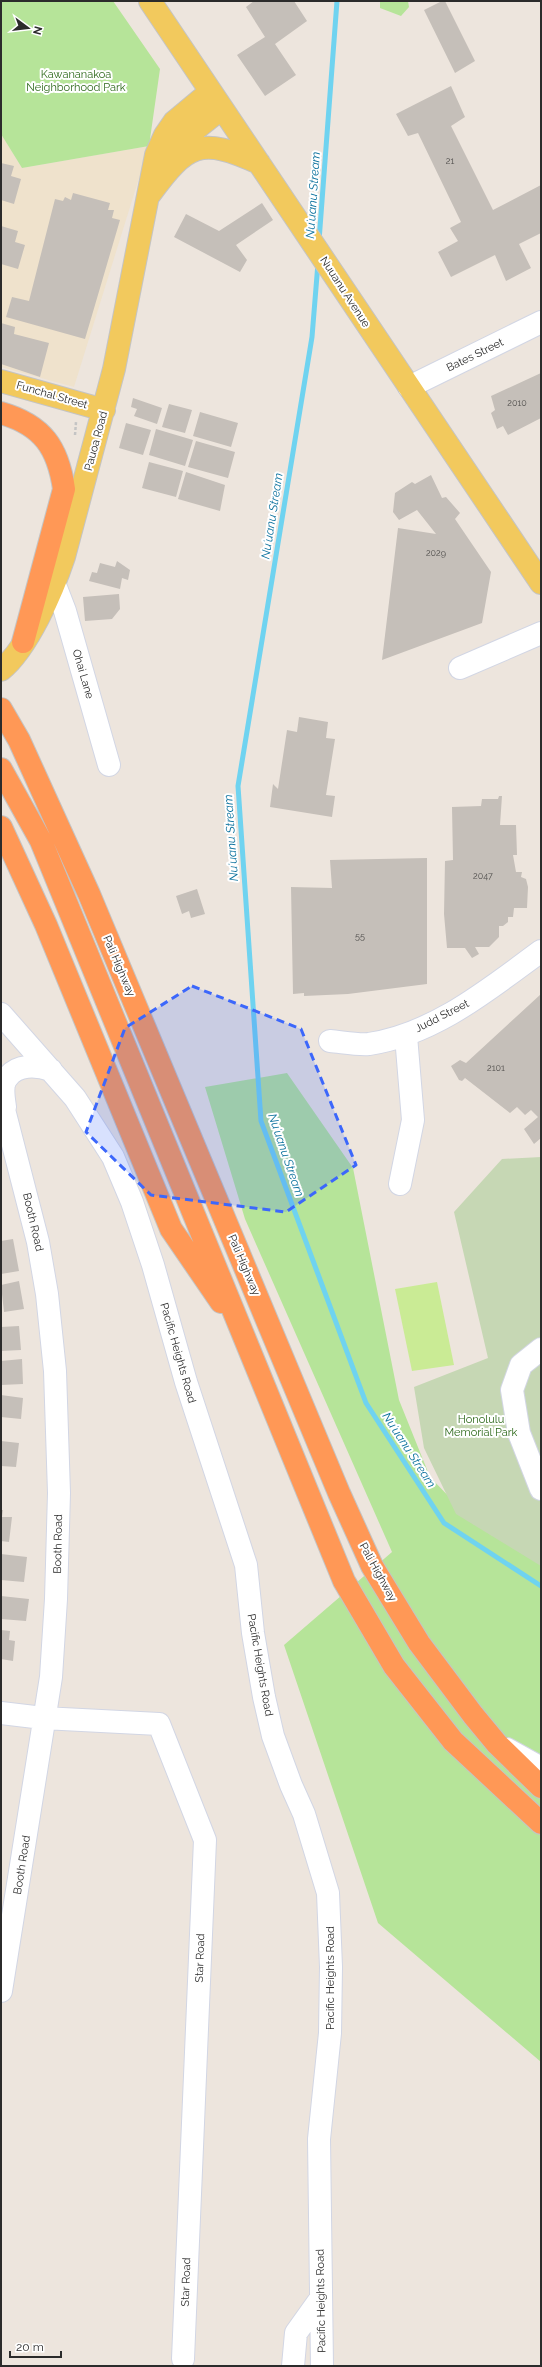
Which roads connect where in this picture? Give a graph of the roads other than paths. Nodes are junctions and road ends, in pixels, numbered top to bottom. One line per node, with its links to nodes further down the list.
1 (150, 1): 2 (main road, Nuuanu Avenue)
2 (216, 100): 3 (main road, Nuuanu Avenue); 4 (main road, Pauoa Road)
3 (260, 164): 4 (main road); 7 (main road, Nuuanu Avenue)
4 (149, 195): 8 (main road, Pauoa Road)
5 (541, 322): 7 (street, Bates Street)
6 (1, 381): 8 (main road, Funchal Street)
7 (409, 387): 10 (main road, Nuuanu Avenue)
8 (104, 410): 11 (main road, Pauoa Road)
9 (1, 413): 13 (highway)
10 (541, 583)
11 (54, 585): 13 (main road, Pauoa Road); 17 (street, Ohai Lane)
12 (541, 633): 14 (street)
13 (23, 642): 15 (main road, Pauoa Road)
14 (460, 668)
15 (1, 670)
16 (1, 709): 32 (highway, Pali Highway)
17 (109, 765)
18 (1, 769): 27 (highway)
19 (1, 828): 27 (highway)
20 (541, 951): 22 (street, Judd Street)
21 (1, 1014): 24 (street, Pacific Heights Road)
22 (406, 1036): 23 (street, Judd Street); 26 (street)
23 (330, 1041)
24 (51, 1070): 25 (street, Booth Road); 37 (street, Pacific Heights Road)
25 (3, 1102): 31 (street, Booth Road)
26 (400, 1184)
27 (248, 1343): 35 (highway)
28 (541, 1349): 29 (street)
29 (541, 1489)
30 (1, 1713): 31 (street, Star Road)
31 (45, 1718): 36 (street, Booth Road); 38 (street, Star Road)
32 (497, 1744): 33 (street); 34 (highway, Pali Highway)
33 (541, 1768)
34 (541, 1787)
35 (541, 1823)
36 (1, 1991)
37 (321, 2298): 39 (street); 40 (street, Pacific Heights Road)
38 (182, 2359)
39 (293, 2366)
40 (322, 2366)

